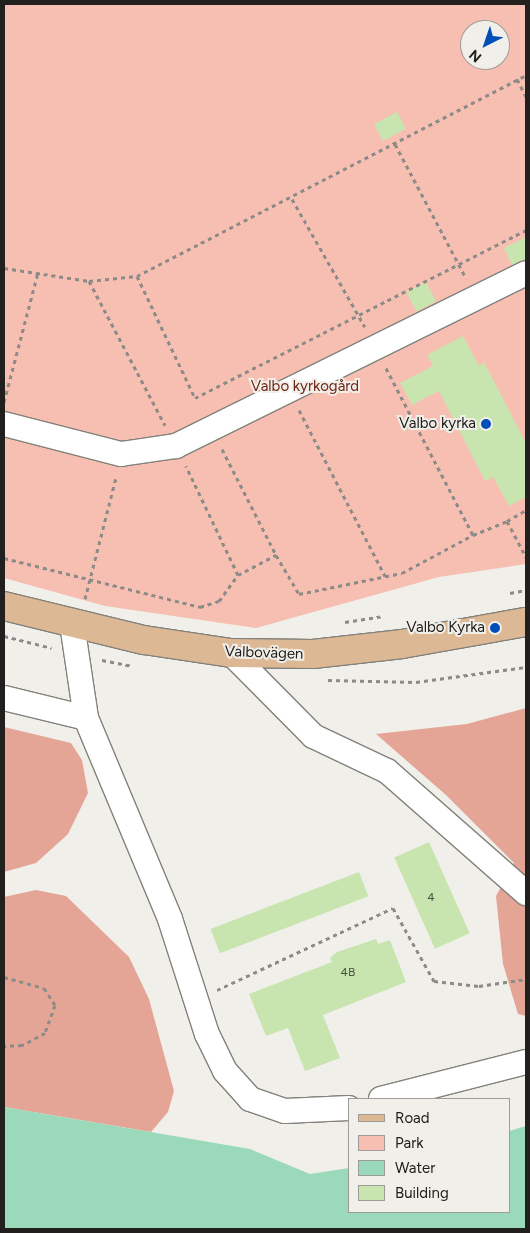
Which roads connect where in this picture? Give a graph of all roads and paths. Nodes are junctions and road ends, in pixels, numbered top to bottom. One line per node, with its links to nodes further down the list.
1 (526, 74): 2 (path)
2 (517, 79): 3 (path); 4 (path)
3 (526, 98)
4 (395, 144): 5 (path); 7 (path)
5 (292, 199): 10 (path); 13 (path)
6 (526, 230): 7 (path)
7 (460, 266): 12 (path); 13 (path)
8 (38, 272): 18 (path)
9 (526, 273): 12 (lane)
10 (137, 276): 11 (path); 17 (path)
11 (90, 281)
12 (476, 297): 14 (lane)
13 (359, 315): 14 (path); 15 (path)
14 (375, 347): 16 (lane); 24 (path)
15 (272, 360): 16 (path); 17 (path)
16 (289, 390): 20 (lane); 28 (path)
17 (195, 398): 20 (path)
18 (4, 403)
19 (4, 424): 21 (lane)
20 (211, 428): 21 (lane); 25 (path)
21 (121, 454): 32 (path)
22 (526, 510): 23 (path)
23 (507, 521): 24 (path); 26 (path)
24 (473, 536): 28 (path)
25 (276, 555): 27 (path); 28 (path)
26 (526, 557)
27 (238, 575)
28 (386, 576)
29 (526, 590): 30 (path)
30 (510, 593)
31 (4, 606): 32 (main road, Valbovägen)
32 (78, 616): 35 (main road, Valbovägen); 36 (lane)
33 (526, 622): 35 (main road, Valbovägen)
34 (4, 636): 36 (path)
35 (232, 653): 39 (lane)
36 (77, 654): 38 (lane)
37 (4, 698): 38 (lane)
38 (86, 718): 42 (lane)
39 (526, 893)
40 (4, 978): 43 (path)
41 (526, 980): 42 (path)
42 (196, 1000): 46 (lane)
43 (4, 1046)
44 (526, 1062): 45 (lane)
45 (385, 1098)
46 (348, 1108)

